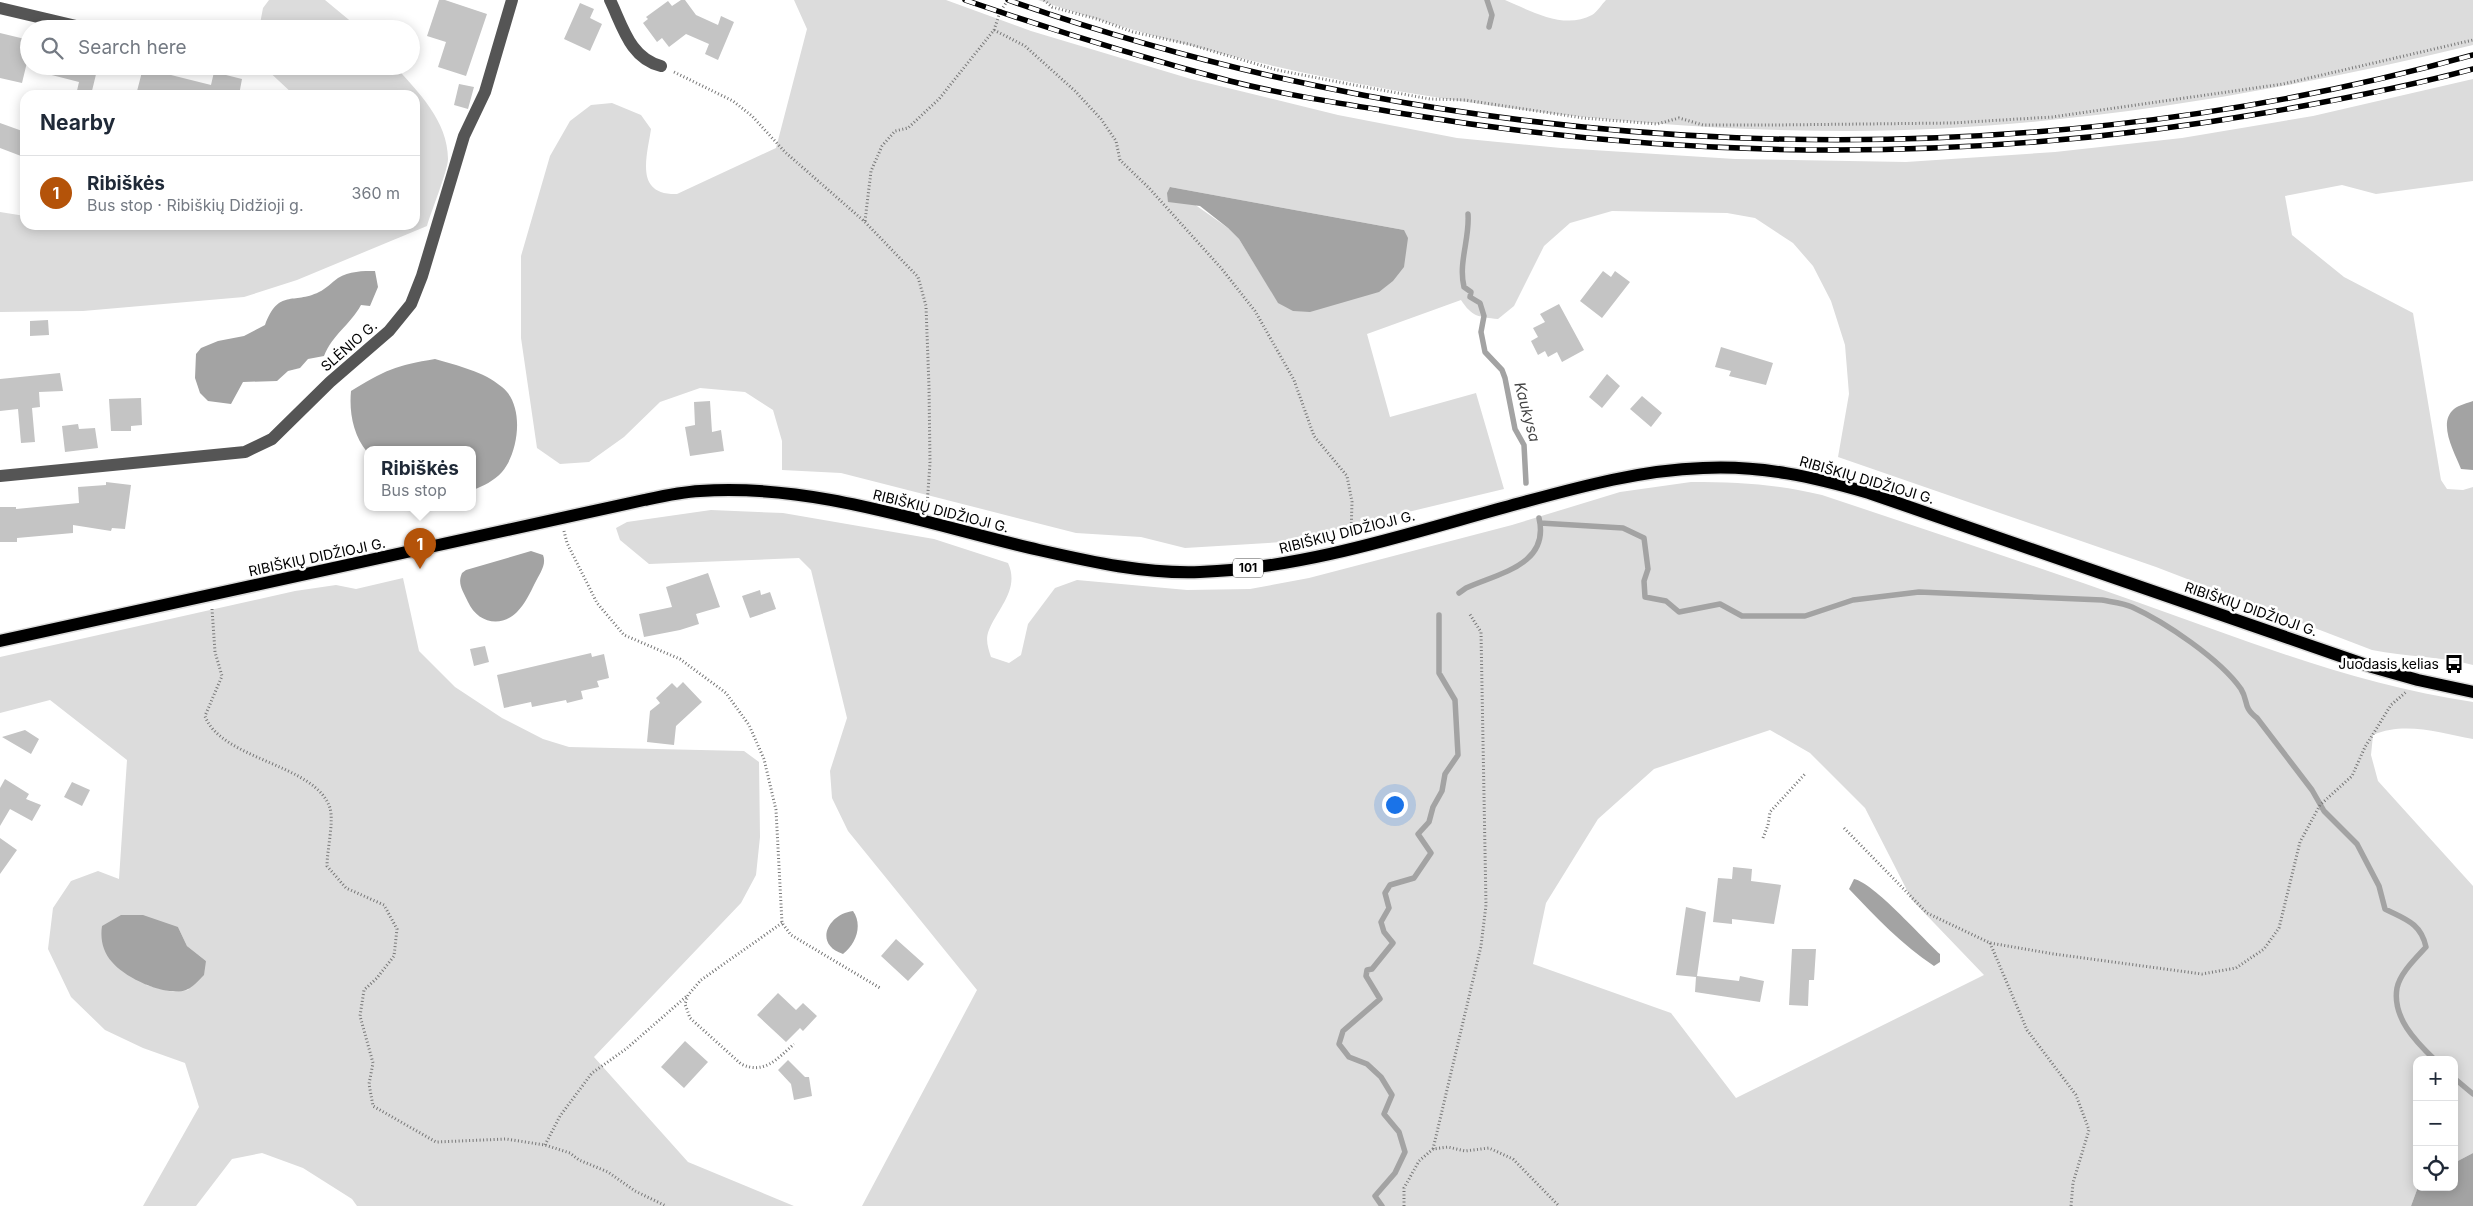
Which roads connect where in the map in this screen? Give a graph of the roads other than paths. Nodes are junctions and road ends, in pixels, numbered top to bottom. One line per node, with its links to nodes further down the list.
1 (512, 0): 6 (street, SLĖNIO G.)
2 (610, 0): 5 (street)
3 (0, 8): 4 (street)
4 (51, 20)
5 (661, 66)
6 (0, 476)
7 (0, 641): 8 (main road, RIBIŠKIŲ DIDŽIOJI G. / 101)
8 (2473, 692)

